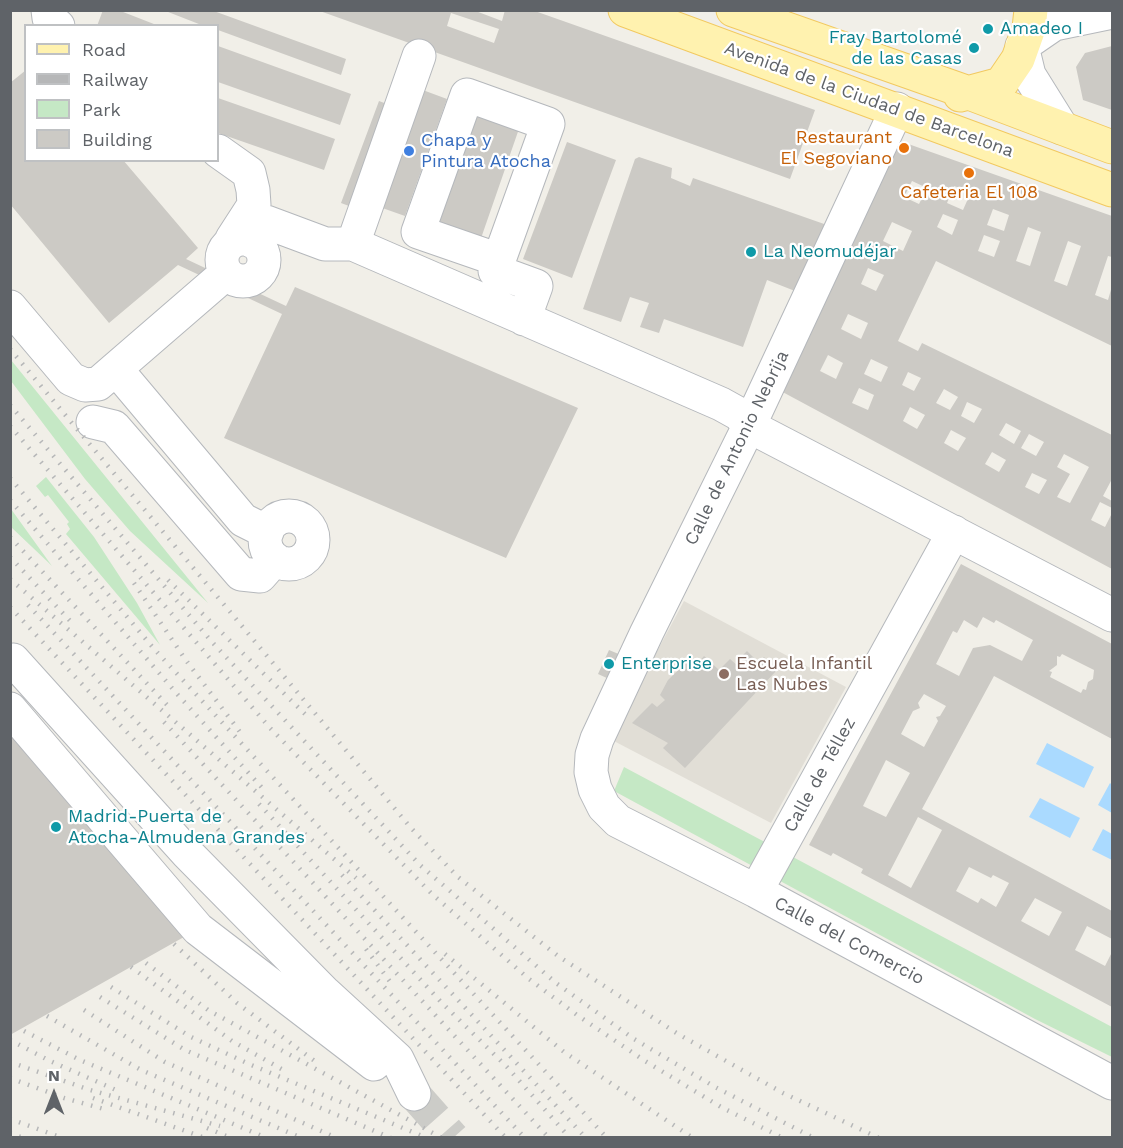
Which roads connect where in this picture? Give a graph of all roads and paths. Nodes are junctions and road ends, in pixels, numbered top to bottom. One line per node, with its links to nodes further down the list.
1 (48, 10): 6 (street)
2 (625, 10): 10 (main road, Avenida de la Ciudad de Barcelona)
3 (733, 10): 9 (main road, Avenida de la Ciudad de Barcelona)
4 (1031, 10): 7 (main road)
5 (1113, 12): 7 (street)
6 (56, 24)
7 (1022, 46): 9 (main road); 11 (street)
8 (419, 56): 15 (street)
9 (969, 93): 10 (main road); 11 (main road, Avenida de la Ciudad de Barcelona)
10 (897, 109): 14 (main road, Avenida de la Ciudad de Barcelona); 22 (street, Calle de Antonio Nebrija)
11 (1062, 128): 12 (main road, Avenida de la Ciudad de Barcelona)
12 (1113, 147)
13 (219, 152): 17 (street)
14 (1113, 190)
15 (353, 244): 17 (street); 19 (street)
16 (499, 260): 16 (street); 19 (street)
17 (227, 263): 20 (street)
18 (10, 307): 20 (street)
19 (524, 319): 22 (street)
20 (116, 369): 21 (street)
21 (93, 422)
22 (749, 426): 23 (street); 27 (street, Calle de Antonio Nebrija)
23 (954, 532): 24 (street); 28 (street, Calle de Téllez)
24 (1113, 615)
25 (13, 660): 26 (street)
26 (10, 710)
27 (595, 789): 28 (street, Calle del Comercio)
28 (756, 891): 29 (street, Calle del Comercio)
29 (1113, 1083)

